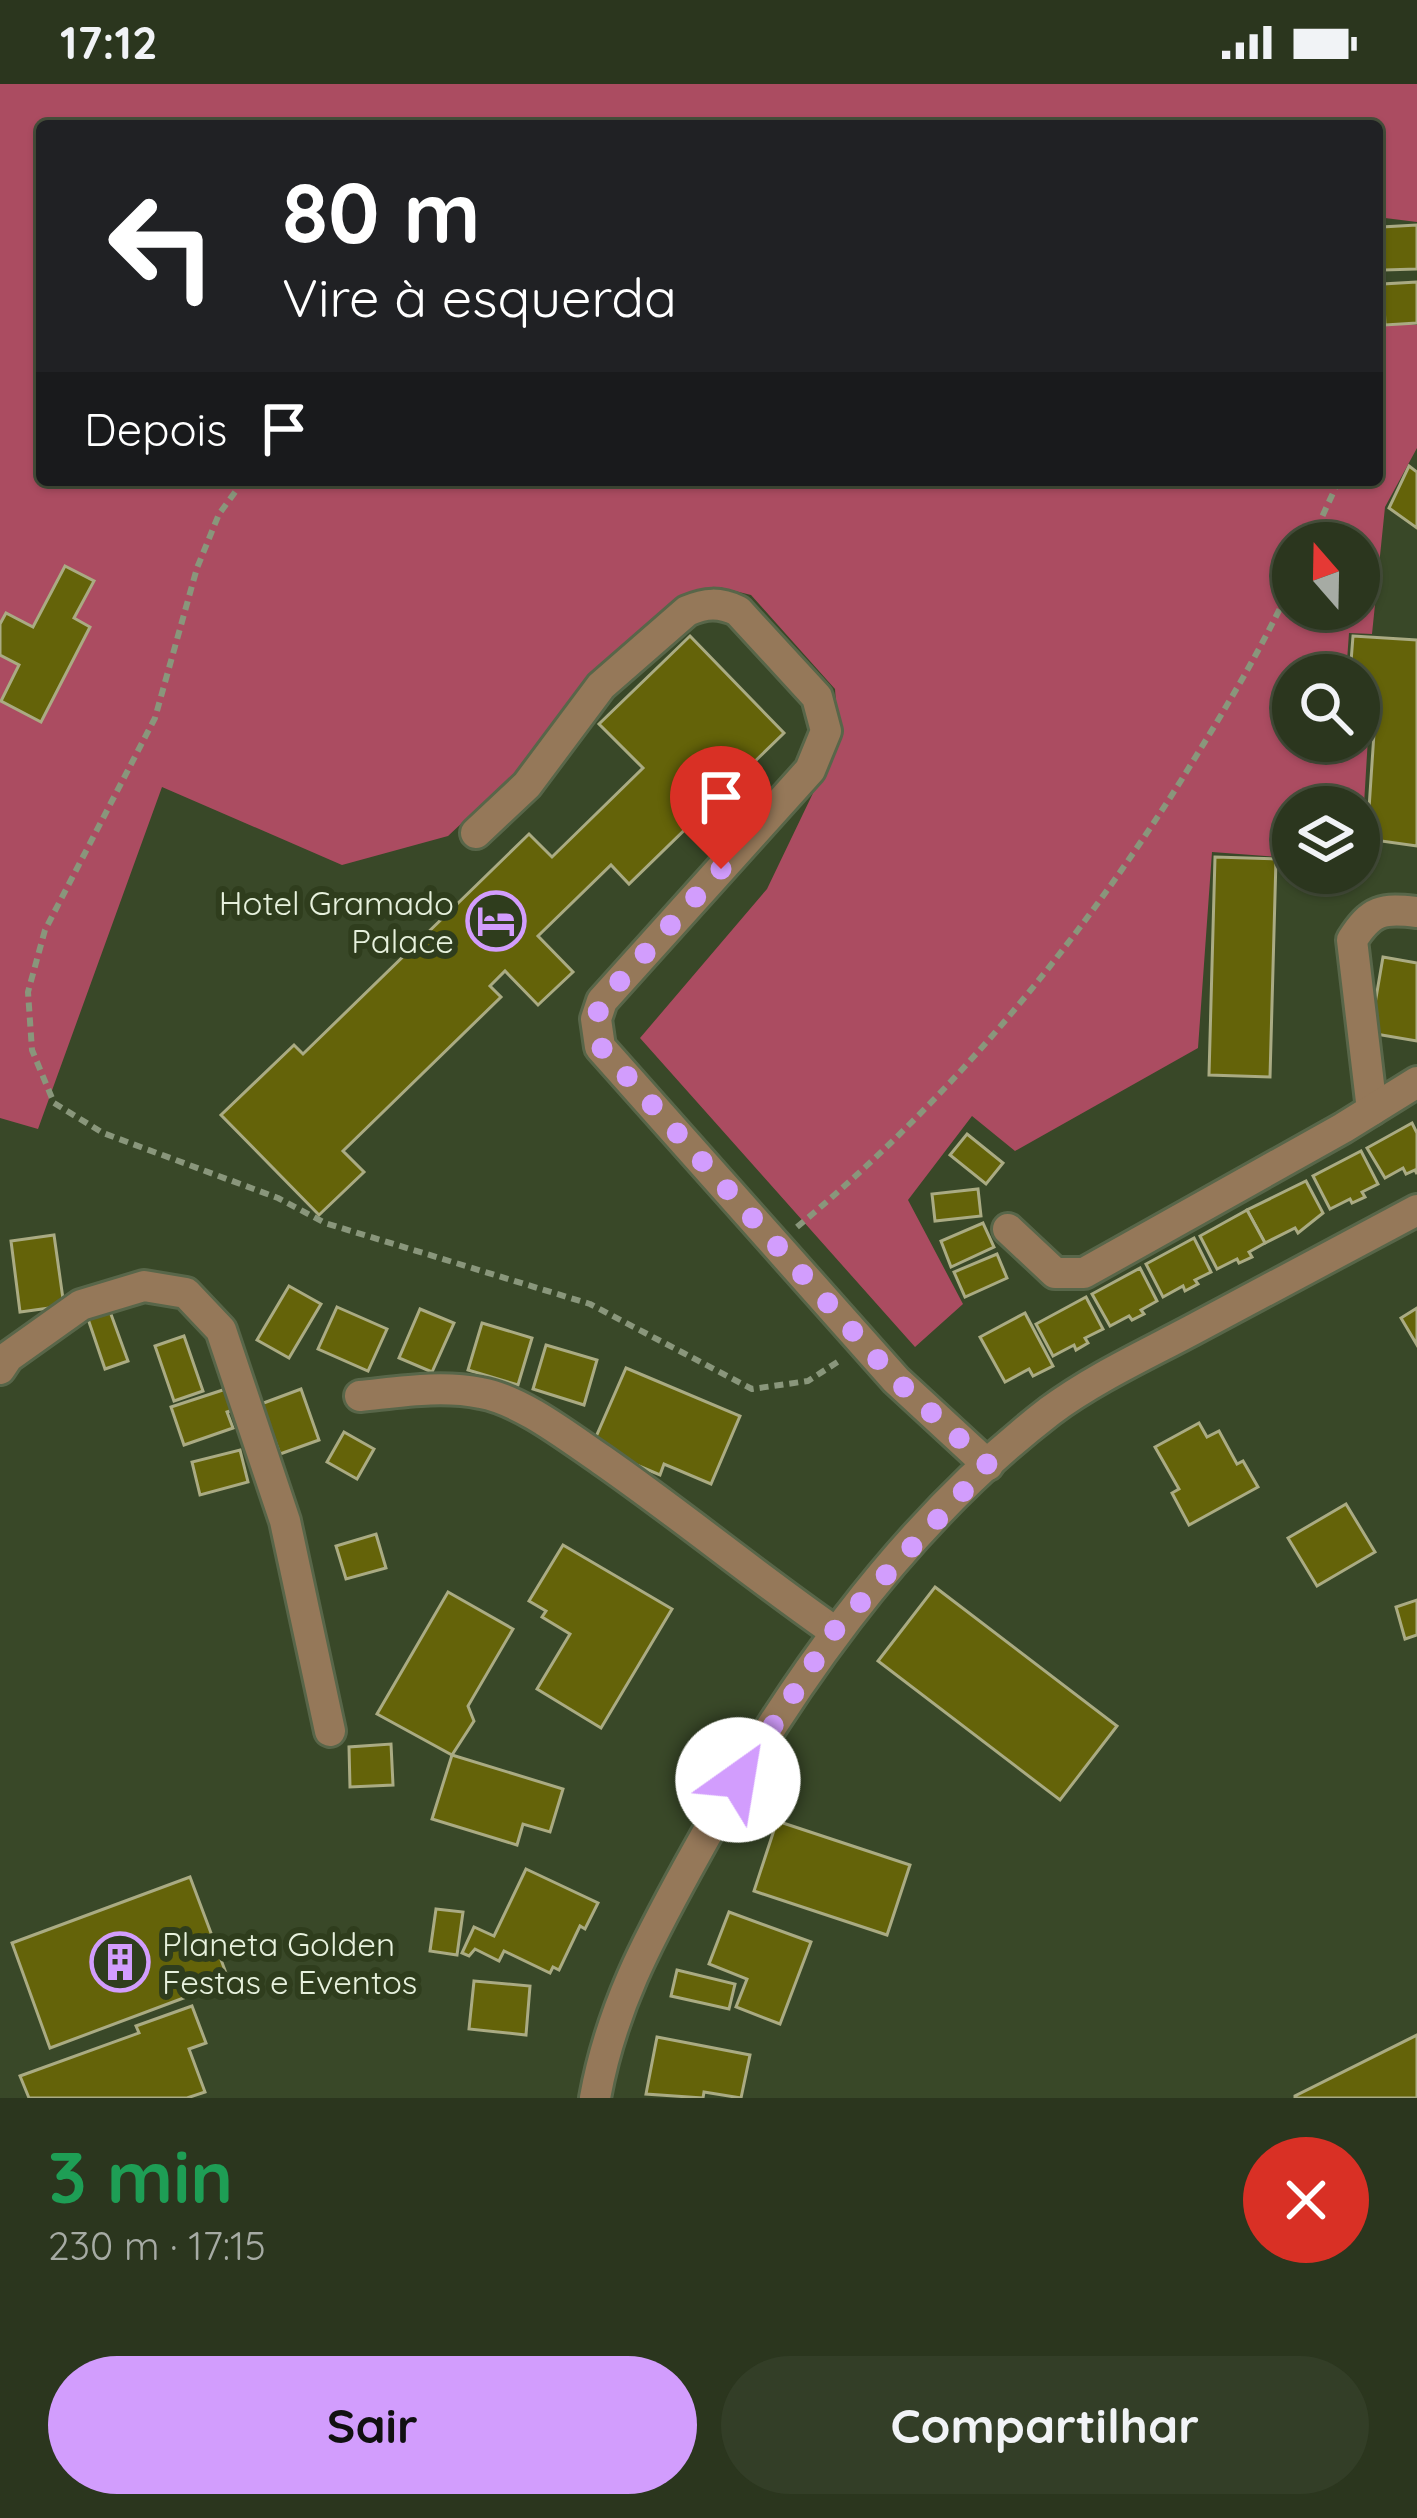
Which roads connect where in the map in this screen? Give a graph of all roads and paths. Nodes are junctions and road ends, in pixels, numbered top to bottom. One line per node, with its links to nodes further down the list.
1 (240, 486): 12 (path)
2 (1336, 486): 3 (path)
3 (1320, 522)
4 (1272, 627): 11 (path)
5 (476, 833): 11 (street)
6 (1417, 912): 8 (street)
7 (1417, 1082): 8 (street)
8 (1372, 1110): 10 (street)
9 (1417, 1210): 15 (street)
10 (1008, 1229)
11 (776, 1244): 12 (street)
12 (865, 1345): 15 (street)
13 (0, 1369): 17 (street)
14 (360, 1396): 16 (street)
15 (988, 1465): 16 (street)
16 (834, 1631): 18 (street)
17 (330, 1731)
18 (595, 2098)

